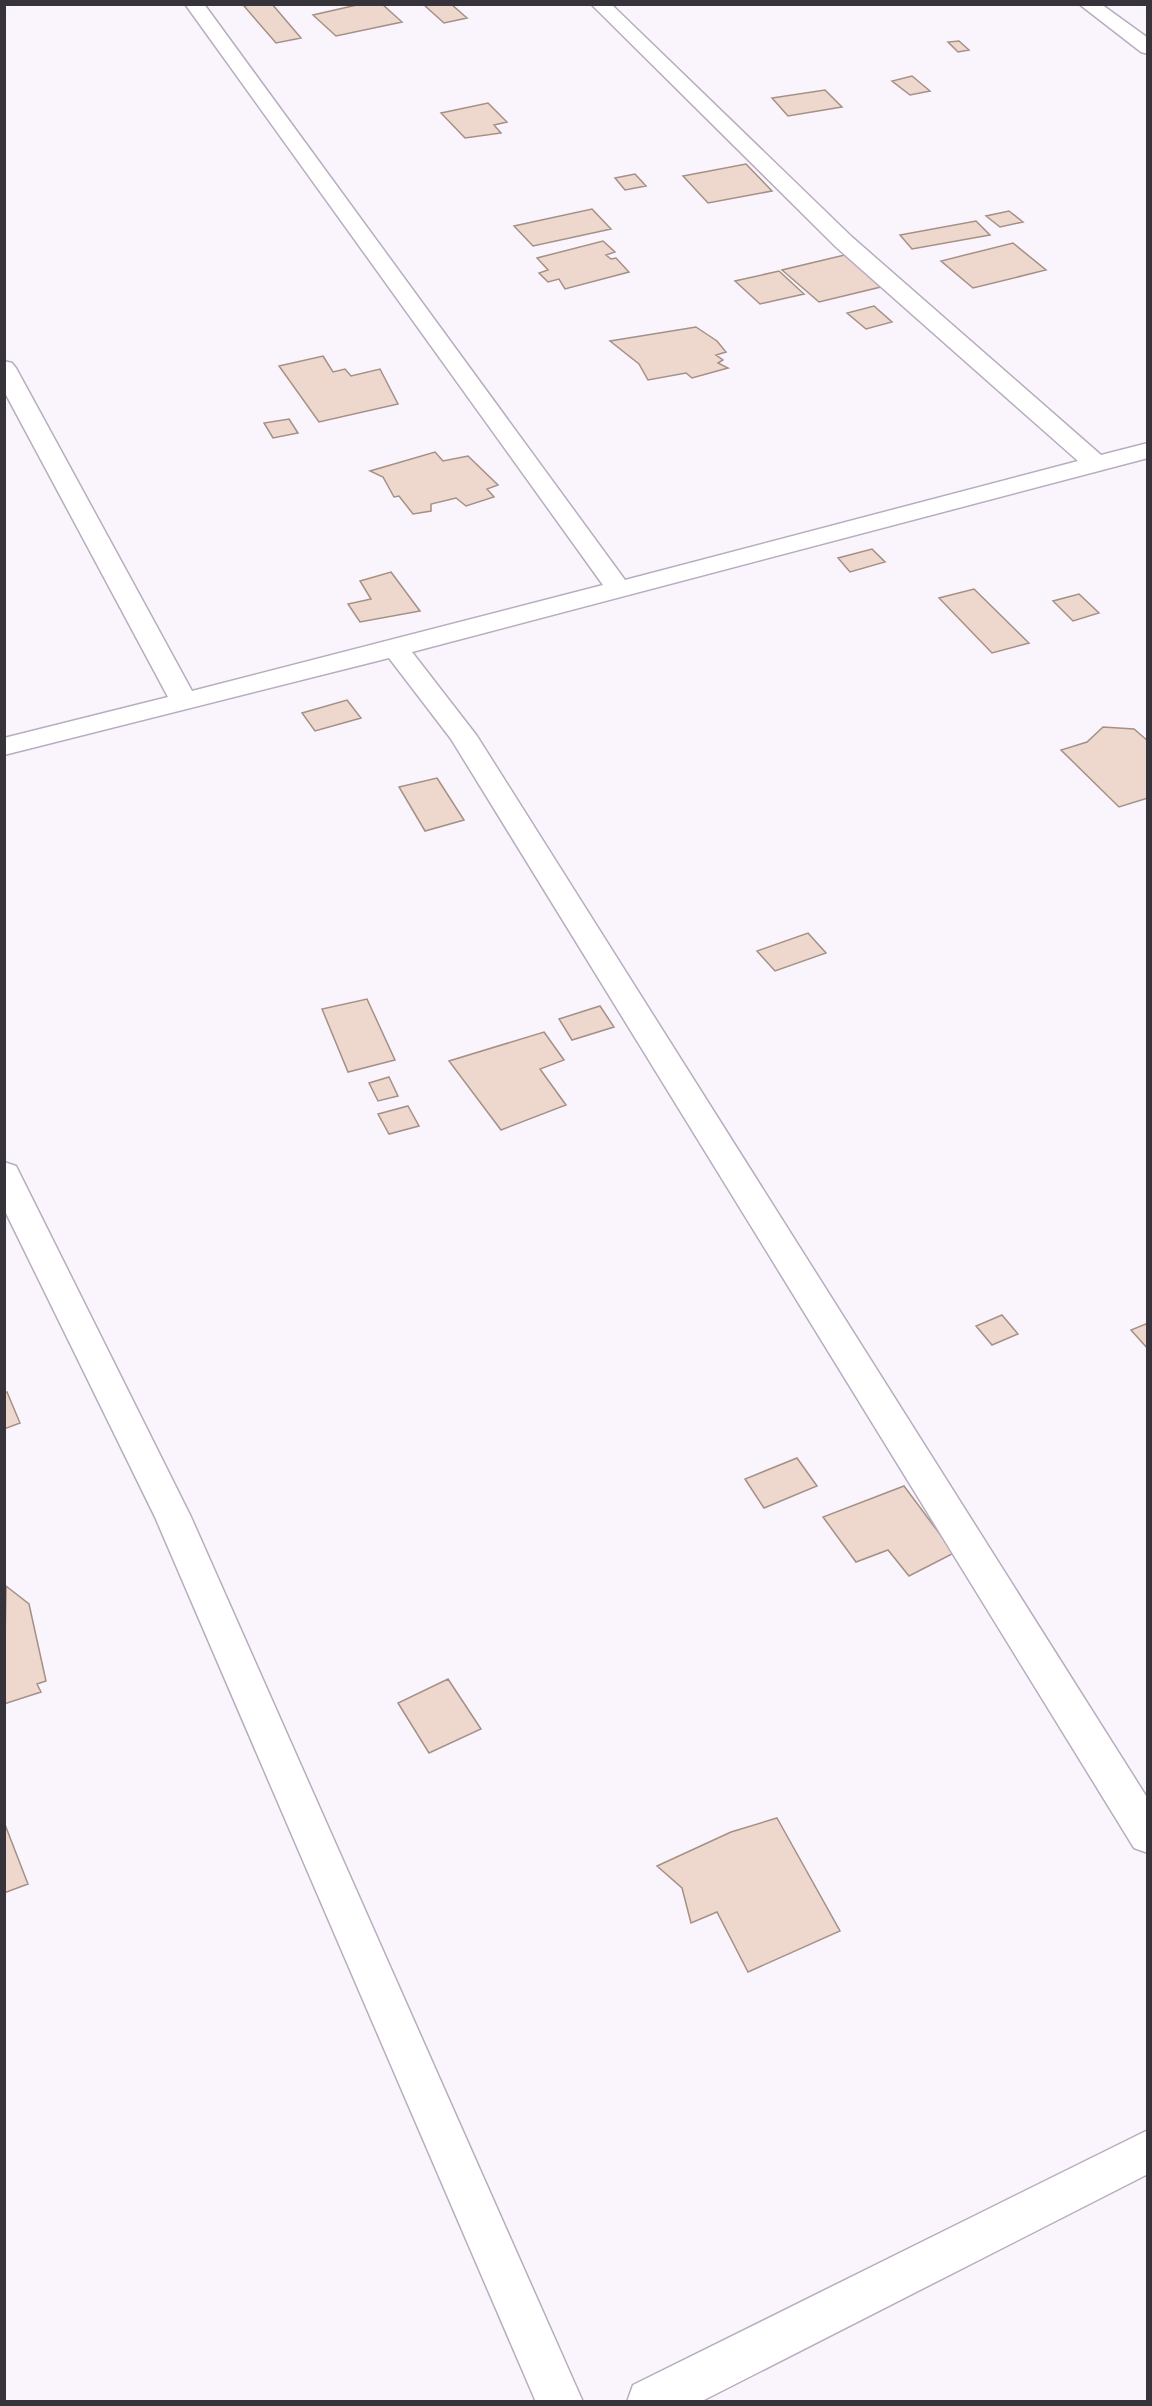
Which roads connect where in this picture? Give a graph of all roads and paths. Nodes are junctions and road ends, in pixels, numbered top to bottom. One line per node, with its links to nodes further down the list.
1 (194, 4): 8 (street)
2 (600, 4): 7 (street)
3 (1088, 4): 4 (street)
4 (1148, 48)
5 (4, 368): 10 (street)
6 (1148, 450): 7 (street)
7 (1094, 462): 8 (street)
8 (619, 588): 9 (street)
9 (395, 648): 10 (street); 13 (street)
10 (184, 702): 11 (street)
11 (4, 747)
12 (4, 1174): 15 (street)
13 (1148, 1835)
14 (1148, 2151): 16 (street)
15 (560, 2402)
16 (650, 2402)

